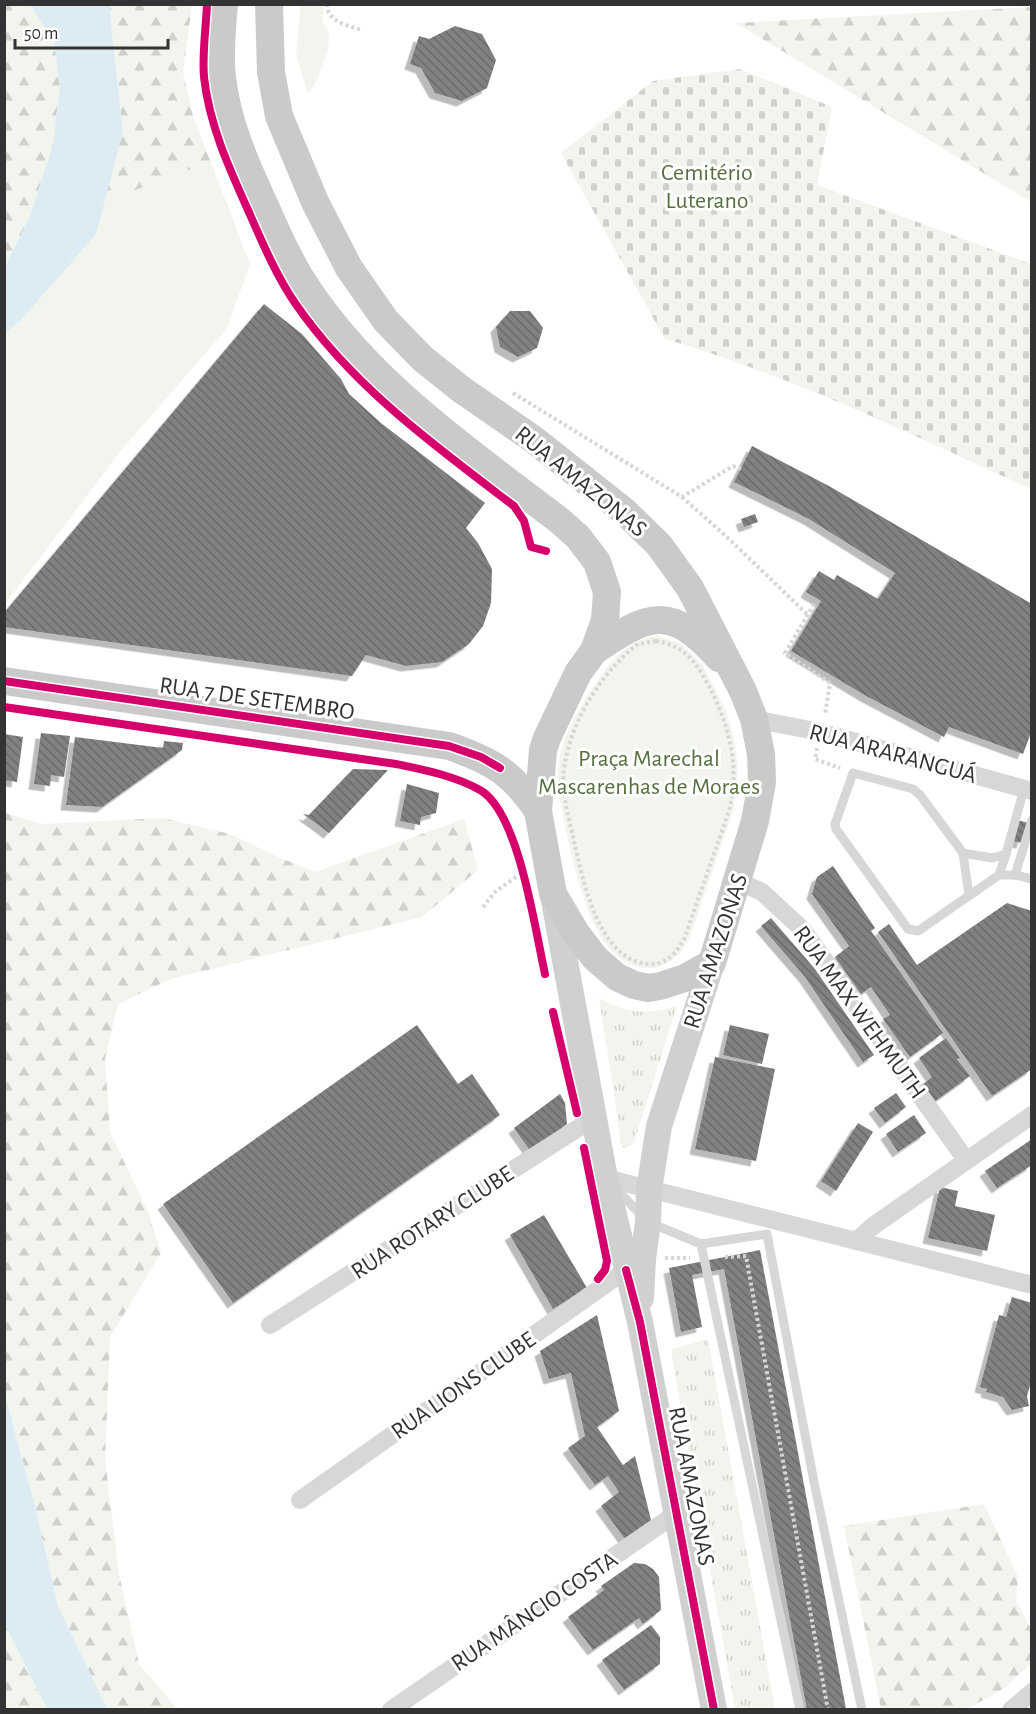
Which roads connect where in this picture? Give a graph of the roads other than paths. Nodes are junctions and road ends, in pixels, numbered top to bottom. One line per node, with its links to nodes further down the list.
1 (224, 4): 3 (main road, RUA AMAZONAS)
2 (269, 4): 4 (main road, RUA AMAZONAS)
3 (594, 651): 4 (main road); 8 (main road, RUA AMAZONAS)
4 (736, 677): 6 (main road, RUA AMAZONAS)
5 (4, 681): 8 (main road, RUA 7 DE SETEMBRO)
6 (754, 719): 7 (street, RUA ARARANGUÁ); 15 (main road, RUA AMAZONAS)
7 (1028, 790): 11 (lane)
8 (538, 812): 16 (main road, RUA AMAZONAS)
9 (1032, 820): 13 (lane)
10 (963, 853): 11 (lane); 17 (lane); 17 (lane)
11 (1006, 854): 12 (lane)
12 (999, 875): 13 (lane); 17 (lane)
13 (1015, 875): 14 (lane)
14 (1032, 879)
15 (738, 881): 18 (main road, RUA AMAZONAS); 21 (street, RUA MAX WEHMUTH)
16 (552, 894): 18 (main road); 20 (main road, RUA AMAZONAS)
17 (969, 896)
18 (712, 963): 23 (main road, RUA AMAZONAS)
19 (1032, 1115): 21 (street)
20 (594, 1118): 22 (main road, RUA AMAZONAS); 30 (street, RUA ROTARY CLUBE)
21 (966, 1160): 25 (street)
22 (604, 1178): 23 (street); 24 (lane); 27 (main road, RUA AMAZONAS)
23 (649, 1190): 24 (main road, RUA AMAZONAS); 25 (street)
24 (648, 1222): 26 (lane); 29 (main road, RUA AMAZONAS)
25 (856, 1241): 28 (street)
26 (701, 1244): 36 (lane); 37 (lane)
27 (626, 1270): 29 (main road, RUA AMAZONAS); 31 (street, RUA LIONS CLUBE)
28 (1032, 1285)
29 (640, 1322): 32 (main road, RUA AMAZONAS)
30 (270, 1325)
31 (300, 1500)
32 (677, 1513): 34 (street, RUA MÂNCIO COSTA); 35 (main road, RUA AMAZONAS)
33 (1032, 1692): 38 (street)
34 (391, 1710)
35 (714, 1710)
36 (800, 1710)
37 (862, 1710)
38 (1011, 1710)

